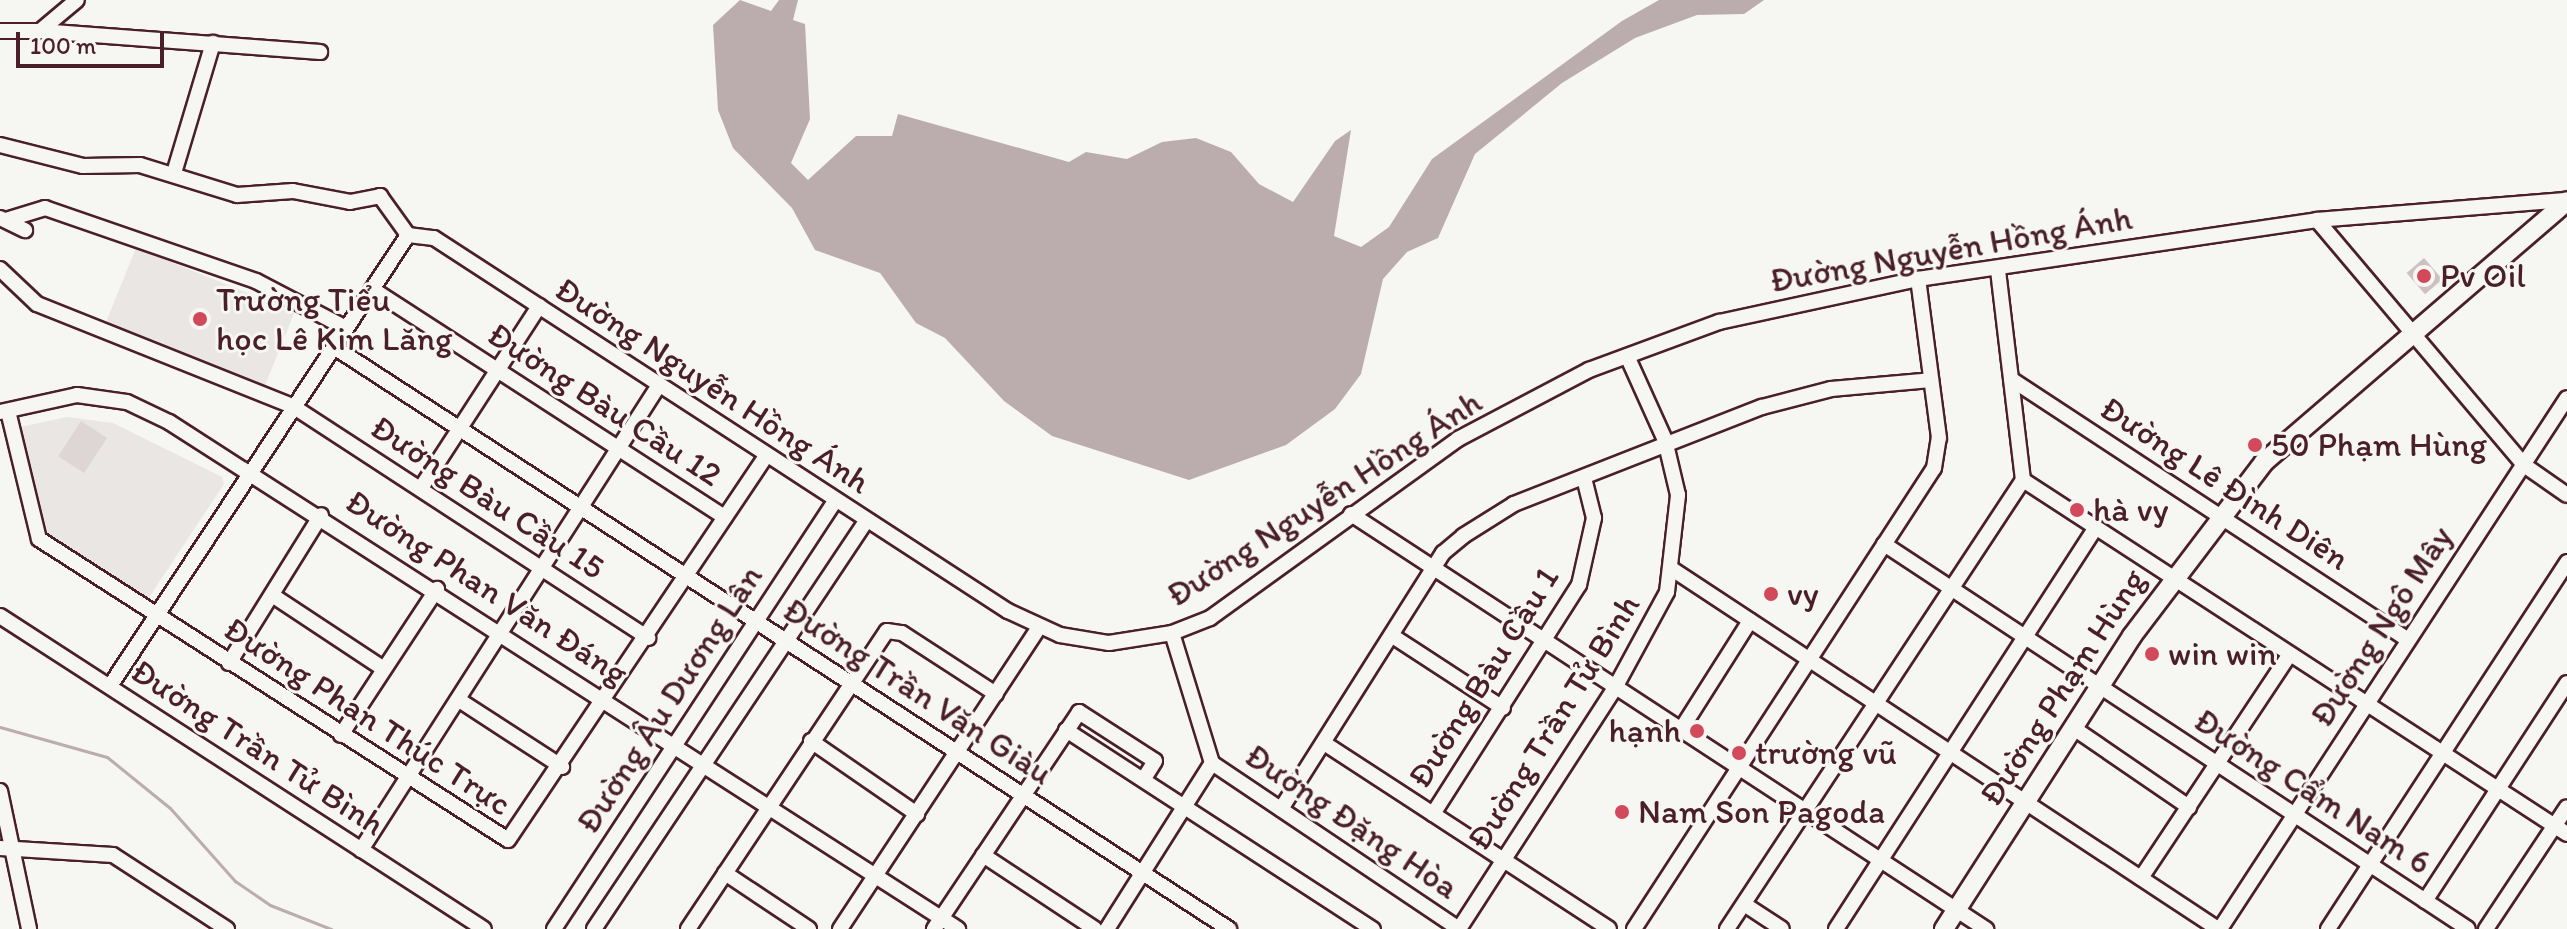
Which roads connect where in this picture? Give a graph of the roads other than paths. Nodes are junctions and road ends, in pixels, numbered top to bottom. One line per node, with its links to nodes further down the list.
1 (77, 0): 3 (street)
2 (0, 31): 3 (street)
3 (40, 31): 4 (street)
4 (213, 43): 5 (street); 7 (street)
5 (320, 52)
6 (0, 145): 7 (street)
7 (174, 173): 12 (street)
8 (2567, 201): 10 (street, Đường Nguyễn Hồng Ánh); 19 (main road, Đường Phạm Hùng)
9 (3, 219): 11 (street); 18 (street)
10 (2317, 220): 14 (street, Đường Nguyễn Hồng Ánh); 19 (street)
11 (25, 230)
12 (408, 235): 16 (street); 17 (street, Đường Nguyễn Hồng Ánh)
13 (0, 269): 27 (street, Đường Bàu Cầu 15)
14 (1998, 269): 15 (street, Đường Nguyễn Hồng Ánh); 23 (street)
15 (1918, 279): 21 (street, Đường Nguyễn Hồng Ánh); 24 (street)
16 (372, 289): 18 (street); 22 (street, Đường Bàu Cầu 12)
17 (539, 306): 22 (street); 25 (street, Đường Nguyễn Hồng Ánh)
18 (346, 328): 20 (street)
19 (2412, 334): 33 (street); 43 (main road, Đường Phạm Hùng)
20 (334, 347): 27 (street); 29 (street, Đường Trần Văn Giàu)
21 (1627, 356): 30 (street, Đường Trần Tử Bình); 41 (street, Đường Nguyễn Hồng Ánh)
22 (497, 369): 29 (street); 31 (street, Đường Bàu Cầu 12)
23 (2011, 379): 36 (street); 43 (street, Đường Lê Đình Diên)
24 (1931, 380): 30 (street); 47 (street)
25 (659, 385): 31 (street); 32 (street, Đường Nguyễn Hồng Ánh)
26 (2567, 398): 33 (street, Đường Ngô Mây)
27 (294, 407): 34 (street); 37 (street, Đường Bàu Cầu 15)
28 (4, 412): 34 (street, Đường Phan Văn Đáng); 60 (street, Đường Phan Thúc Trực)
29 (459, 428): 37 (street); 40 (street, Đường Trần Văn Giàu)
30 (1665, 440): 35 (street); 50 (street, Đường Trần Tử Bình)
31 (619, 448): 40 (street); 44 (street, Đường Bàu Cầu 12)
32 (766, 456): 39 (street, Đường Nguyễn Hồng Ánh); 44 (street, Đường Phan Thúc Trực)
33 (2524, 465): 38 (street); 69 (street, Đường Ngô Mây)
34 (250, 470): 42 (street, Đường Phan Văn Đáng); 60 (street)
35 (1584, 478): 49 (street); 71 (street, Đường Bàu Cầu 1)
36 (2023, 480): 46 (street); 56 (street)
37 (421, 488): 51 (street, Đường Bàu Cầu 15)
38 (2567, 495)
39 (835, 501): 45 (street, Đường Nguyễn Hồng Ánh); 61 (street, Đường Âu Dương Lân)
40 (582, 507): 51 (street); 52 (street, Đường Trần Văn Giàu)
41 (1351, 514): 49 (street); 65 (street, Đường Nguyễn Hồng Ánh)
42 (321, 515): 55 (street, Đường Phan Văn Đáng); 58 (street)
43 (2219, 515): 53 (main road, Đường Phạm Hùng); 69 (street, Đường Lê Đình Diên)
44 (725, 517): 52 (street, Đường Phan Thúc Trực)
45 (866, 521): 63 (street, Đường Nguyễn Hồng Ánh); 70 (street, Đường Âu Dương Lân)
46 (2095, 529): 53 (street); 67 (street)
47 (1884, 544): 56 (street, Đường Cẩm Nam 6); 73 (street)
48 (2567, 562): 54 (street)
49 (1433, 568): 66 (street); 71 (street)
50 (1672, 569): 62 (street); 79 (street, Đường Trần Tử Bình)
51 (542, 570): 64 (street); 68 (street, Đường Bàu Cầu 15)
52 (688, 577): 61 (street, Đường Trần Văn Giàu); 68 (street, Đường Phan Thúc Trực)
53 (2171, 580): 72 (street); 80 (main road, Đường Phạm Hùng)
54 (2554, 582): 57 (street); 96 (street)
55 (437, 589): 64 (street, Đường Phan Văn Đáng); 75 (street)
56 (1952, 589): 67 (street, Đường Cẩm Nam 6); 84 (street)
57 (2567, 590)
58 (272, 595): 74 (street); 75 (street)
59 (0, 616): 78 (street, Đường Trần Tử Bình)
60 (156, 616): 74 (street, Đường Phan Thúc Trực); 78 (street)
61 (756, 621): 70 (street, Đường Trần Văn Giàu); 93 (street, Đường Âu Dương Lân)
62 (1750, 621): 73 (street); 88 (street)
63 (1039, 627): 65 (street, Đường Nguyễn Hồng Ánh); 81 (street)
64 (503, 632): 82 (street); 83 (street, Đường Phan Văn Đáng)
65 (1172, 633): 97 (street)
66 (1394, 637): 86 (street); 92 (street)
67 (2025, 637): 80 (street, Đường Cẩm Nam 6); 95 (street)
68 (648, 638): 83 (street, Đường Phan Thúc Trực)
69 (2406, 638): 85 (street, Đường Ngô Mây)
70 (786, 641): 76 (street, Đường Trần Văn Giàu); 98 (street, Đường Âu Dương Lân)
71 (1547, 641): 79 (street); 86 (street, Đường Bàu Cầu 1)
72 (2289, 655): 85 (street); 99 (street)
73 (1809, 659): 84 (street); 100 (street)
74 (229, 663): 90 (street, Đường Phan Thúc Trực)
75 (384, 669): 90 (street)
76 (850, 682): 81 (street); 91 (street); 94 (street, Đường Trần Văn Giàu)
77 (2567, 683): 104 (street)
78 (110, 686): 119 (street, Đường Trần Tử Bình)
79 (1616, 686): 88 (street); 121 (street, Đường Trần Tử Bình)
80 (2099, 686): 87 (main road, Đường Phạm Hùng); 99 (street, Đường Cẩm Nam 6)
81 (996, 694): 94 (street)
82 (459, 700): 101 (street); 102 (street)
83 (607, 700): 93 (street, Đường Phan Văn Đáng); 101 (street, Đường Phan Thúc Trực)
84 (1876, 704): 95 (street); 113 (street)
85 (2366, 704): 96 (street); 116 (street, Đường Ngô Mây)
86 (1503, 708): 115 (street, Đường Bàu Cầu 1)
87 (2072, 727): 107 (main road, Đường Phạm Hùng); 110 (street)
88 (1682, 728): 100 (street)
89 (1066, 730): 103 (street); 103 (street); 106 (street)
90 (341, 735): 102 (street, Đường Phan Thúc Trực)
91 (811, 741): 108 (street); 114 (street)
92 (1324, 743): 112 (street); 115 (street)
93 (675, 745): 98 (street, Đường Phan Văn Đáng); 135 (street, Đường Âu Dương Lân)
94 (958, 753): 106 (street, Đường Trần Văn Giàu); 114 (street)
95 (1951, 753): 107 (street); 122 (street)
96 (2442, 753): 104 (street); 123 (street)
97 (1212, 763): 109 (street); 112 (street, Đường Đặng Hòa)
98 (704, 764): 108 (street, Đường Phan Văn Đáng); 136 (street, Đường Âu Dương Lân)
99 (2217, 764): 110 (street); 116 (street, Đường Cẩm Nam 6)
100 (1740, 766): 113 (street); 147 (street)
101 (562, 767): 102 (street, Đường Phan Thúc Trực)
102 (409, 779): 119 (street)
103 (1143, 780): 109 (street)
104 (2498, 789): 117 (street); 128 (street)
105 (0, 791): 118 (street)
106 (1023, 795): 120 (street); 125 (street, Đường Trần Văn Giàu)
107 (2024, 801): 127 (street); 130 (main road, Đường Phạm Hùng)
108 (768, 806): 124 (street); 126 (street, Đường Phan Văn Đáng)
109 (1184, 807): 125 (street); 144 (street)
110 (2189, 807): 127 (street)
111 (2567, 807): 117 (street)
112 (1281, 809): 145 (street, Đường Đặng Hòa)
113 (1807, 811): 122 (street); 129 (street)
114 (917, 814): 126 (street)
115 (1433, 814): 121 (street)
116 (2294, 815): 123 (street, Đường Cẩm Nam 6); 153 (street, Đường Ngô Mây)
117 (2561, 830): 156 (street)
118 (6, 847): 132 (street); 133 (street)
119 (361, 850): 134 (street, Đường Trần Tử Bình)
120 (983, 855): 131 (street); 141 (street)
121 (1503, 860): 145 (street, Đường Trần Tử Bình); 146 (street)
122 (1882, 861): 130 (street); 150 (street)
123 (2370, 864): 128 (street, Đường Cẩm Nam 6); 154 (street)
124 (725, 873): 137 (street); 138 (street)
125 (1142, 873): 142 (street); 143 (street, Đường Trần Văn Giàu)
126 (875, 875): 131 (street, Đường Phan Văn Đáng); 139 (street)
127 (2141, 878): 153 (street)
128 (2425, 901): 155 (street, Đường Cẩm Nam 6)
129 (1744, 904): 148 (street); 149 (street)
130 (1957, 910): 151 (main road, Đường Phạm Hùng); 152 (street)
131 (938, 924): 140 (street, Đường Phan Văn Đáng)
132 (29, 929)
133 (227, 929)
134 (484, 929)
135 (554, 929)
136 (594, 929)
137 (688, 929)
138 (809, 929)
139 (840, 929)
140 (958, 929)
141 (1095, 929)
142 (1107, 929)
143 (1229, 929)
144 (1373, 929)
145 (1459, 929)
146 (1609, 929)
147 (1634, 929)
148 (1727, 929)
149 (1782, 929)
150 (1836, 929)
151 (1944, 929)
152 (1986, 929)
153 (2219, 929)
154 (2328, 929)
155 (2468, 929)
156 (2486, 929)

